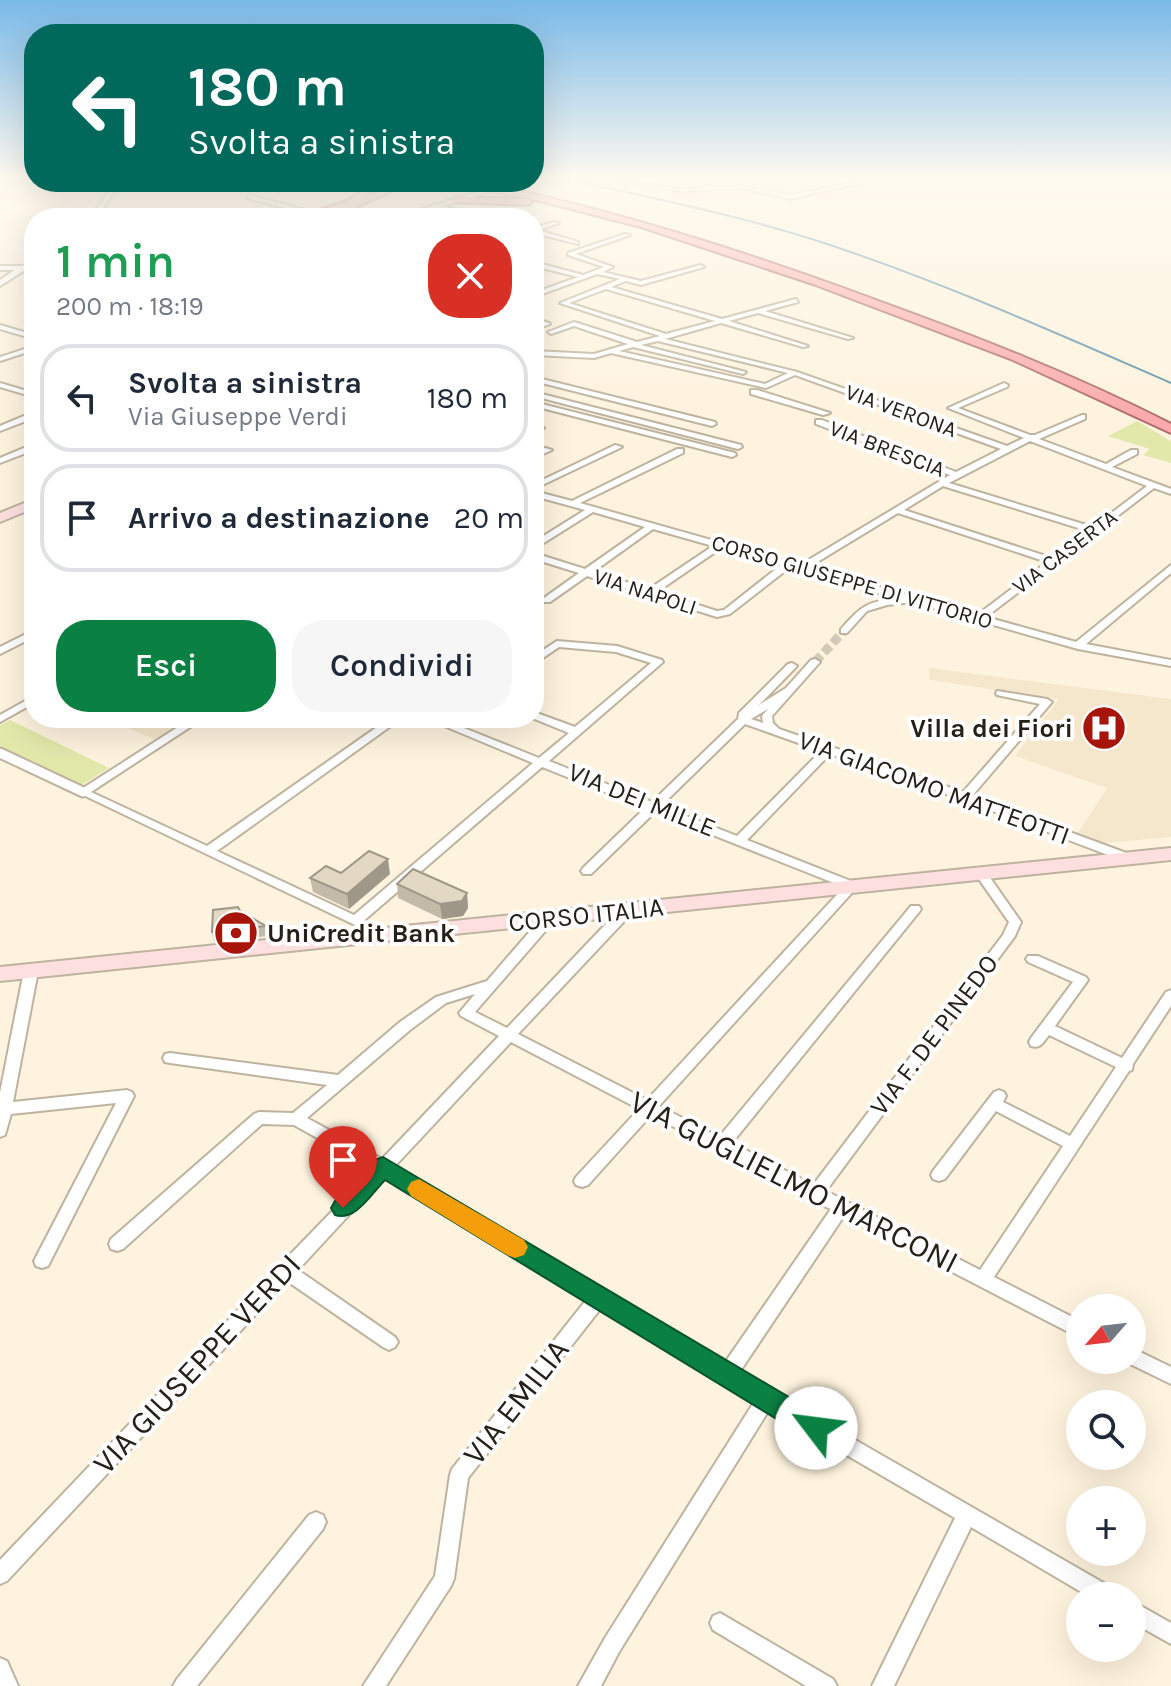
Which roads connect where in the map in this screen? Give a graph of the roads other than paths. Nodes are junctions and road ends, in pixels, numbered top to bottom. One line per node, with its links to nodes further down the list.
1 (581, 258): 9 (street)
2 (753, 258): 48 (highway)
3 (762, 258): 45 (highway)
4 (24, 266): 7 (street)
5 (544, 266): 10 (street)
6 (701, 267): 11 (street)
7 (0, 268)
8 (24, 269): 12 (street)
9 (597, 272): 10 (street); 11 (street)
10 (581, 276): 14 (street)
11 (626, 279): 13 (street)
12 (3, 281)
13 (606, 287): 17 (street); 21 (street)
14 (544, 291)
15 (796, 301): 16 (street)
16 (757, 311): 17 (street); 23 (street)
17 (718, 321): 21 (street); 25 (street)
18 (0, 327): 20 (street)
19 (551, 332): 24 (street)
20 (24, 334)
21 (663, 335): 22 (street)
22 (654, 338): 24 (street); 31 (street, VIA VERONA)
23 (850, 338)
24 (633, 344): 27 (street); 30 (street)
25 (805, 346)
26 (24, 351): 29 (street)
27 (613, 352): 28 (street); 35 (street)
28 (544, 354)
29 (0, 359)
30 (743, 372)
31 (795, 373): 35 (street); 52 (street, VIA VERONA)
32 (544, 382): 46 (street)
33 (1004, 385): 49 (street)
34 (1, 386): 36 (street)
35 (766, 386): 37 (street)
36 (24, 392)
37 (754, 392): 39 (street); 41 (street, VIA VERONA)
38 (544, 397): 51 (street)
39 (740, 398)
40 (544, 407): 58 (street)
41 (826, 413)
42 (1082, 417): 49 (street, VIA BRESCIA)
43 (24, 419): 47 (street)
44 (819, 422): 61 (street, VIA BRESCIA)
45 (1171, 423)
46 (712, 424)
47 (0, 429)
48 (1171, 429)
49 (1034, 438): 52 (street, VIA BRESCIA); 60 (street)
50 (618, 447): 62 (street)
51 (738, 447)
52 (1007, 449): 61 (street, VIA BRESCIA)
53 (548, 450): 56 (street)
54 (24, 451): 59 (street)
55 (680, 451): 67 (street)
56 (544, 452)
57 (1134, 452): 60 (street)
58 (732, 455)
59 (0, 461)
60 (1108, 466): 64 (street)
61 (956, 475): 63 (street, VIA BRESCIA)
62 (544, 482)
63 (942, 483): 70 (street, VIA BRESCIA); 73 (street)
64 (1152, 486): 65 (street); 73 (street, VIA CASERTA)
65 (1171, 492)
66 (544, 496): 67 (street, CORSO GIUSEPPE DI VITTORIO)
67 (572, 504): 69 (street, CORSO GIUSEPPE DI VITTORIO)
68 (24, 507): 71 (main road)
69 (592, 509): 72 (street, CORSO GIUSEPPE DI VITTORIO); 74 (street)
70 (896, 510): 77 (street); 79 (street, VIA BRESCIA)
71 (0, 518)
72 (652, 526): 75 (street, CORSO GIUSEPPE DI VITTORIO); 81 (street)
73 (1094, 530): 77 (street, VIA CASERTA)
74 (544, 540)
75 (720, 545): 78 (street, CORSO GIUSEPPE DI VITTORIO); 83 (street)
76 (544, 559): 81 (street, VIA NAPOLI)
77 (1053, 561): 87 (street, VIA CASERTA)
78 (789, 563): 79 (street, CORSO GIUSEPPE DI VITTORIO); 83 (street, VIA NAPOLI)
79 (803, 567): 82 (street, CORSO GIUSEPPE DI VITTORIO)
80 (1171, 568): 90 (street)
81 (584, 572): 83 (street, VIA NAPOLI); 84 (street)
82 (850, 581): 85 (street, CORSO GIUSEPPE DI VITTORIO); 86 (street)
83 (650, 593)
84 (547, 600)
85 (921, 602): 86 (street); 87 (street, CORSO GIUSEPPE DI VITTORIO)
86 (864, 609): 88 (street)
87 (979, 618): 90 (street, CORSO GIUSEPPE DI VITTORIO)
88 (844, 631)
89 (24, 638): 91 (street)
90 (1078, 646): 94 (street, CORSO GIUSEPPE DI VITTORIO)
91 (0, 651)
92 (544, 654): 105 (street)
93 (815, 662): 96 (street)
94 (1171, 663)
95 (792, 666): 101 (street)
96 (788, 691): 101 (street); 106 (street)
97 (1001, 693): 111 (street)
98 (24, 705): 99 (street)
99 (0, 719)
100 (544, 719): 105 (street)
101 (743, 720): 106 (street, VIA GIACOMO MATTEOTTI); 112 (street)
102 (183, 728): 110 (street)
103 (383, 728): 114 (street)
104 (467, 728): 109 (street, VIA DEI MILLE)
105 (577, 732): 109 (street)
106 (777, 733): 107 (street, VIA GIACOMO MATTEOTTI)
107 (828, 750): 111 (street, VIA GIACOMO MATTEOTTI); 113 (street)
108 (0, 753): 110 (street)
109 (543, 761): 112 (street, VIA DEI MILLE); 123 (street)
110 (83, 792): 114 (street)
111 (965, 797): 116 (street, VIA GIACOMO MATTEOTTI)
112 (655, 805): 113 (street, VIA DEI MILLE); 117 (street)
113 (740, 840): 119 (street, VIA DEI MILLE)
114 (208, 851): 123 (street)
115 (1171, 854): 116 (main road, CORSO ITALIA)
116 (1125, 857): 118 (main road, CORSO ITALIA)
117 (587, 871)
118 (980, 872): 119 (main road, CORSO ITALIA); 144 (street, VIA F. DE PINEDO)
119 (852, 886): 121 (main road, CORSO ITALIA); 135 (street)
120 (915, 909): 139 (street)
121 (626, 911): 122 (main road, CORSO ITALIA); 130 (street, VIA GIUSEPPE VERDI)
122 (549, 918): 123 (main road, CORSO ITALIA); 127 (street)
123 (358, 929): 125 (main road, CORSO ITALIA)
124 (1033, 959): 129 (street)
125 (31, 971): 126 (main road, CORSO ITALIA); 136 (street)
126 (0, 974)
127 (488, 985): 130 (street, VIA GUGLIELMO MARCONI); 134 (street)
128 (1171, 995): 133 (street)
129 (1046, 1028): 131 (street); 133 (street)
130 (508, 1033): 135 (street, VIA GUGLIELMO MARCONI); 141 (street, VIA GIUSEPPE VERDI)
131 (1036, 1042)
132 (170, 1058): 134 (street)
133 (1127, 1066): 140 (street)
134 (340, 1081): 137 (street)
135 (649, 1107): 139 (street, VIA GUGLIELMO MARCONI); 143 (street)
136 (4, 1109): 138 (street); 147 (street)
137 (296, 1119): 141 (street); 146 (street)
138 (0, 1131)
139 (722, 1144): 144 (street, VIA GUGLIELMO MARCONI)
140 (1072, 1144): 142 (street); 149 (street)
141 (383, 1167): 148 (street, VIA GIUSEPPE VERDI); 150 (street)
142 (939, 1175)
143 (582, 1181)
144 (814, 1195): 145 (street, VIA GUGLIELMO MARCONI)
145 (840, 1209): 149 (street, VIA GUGLIELMO MARCONI); 154 (street)
146 (117, 1244)
147 (42, 1261)
148 (284, 1270): 152 (street); 159 (street, VIA GIUSEPPE VERDI)
149 (983, 1280): 151 (street, VIA GUGLIELMO MARCONI)
150 (598, 1298): 154 (street); 167 (street, VIA EMILIA)
151 (1066, 1323)
152 (389, 1342)
153 (1146, 1363): 155 (street)
154 (727, 1375): 156 (street)
155 (1171, 1376)
156 (766, 1399): 157 (street); 168 (street)
157 (967, 1514): 160 (street); 170 (street)
158 (316, 1522): 166 (street)
159 (0, 1574)
160 (1083, 1582)
161 (1146, 1619): 163 (street)
162 (720, 1623): 169 (street)
163 (1171, 1634)
164 (0, 1668): 165 (street)
165 (7, 1686)
166 (184, 1686)
167 (374, 1686)
168 (589, 1686)
169 (826, 1686)
170 (883, 1686)

